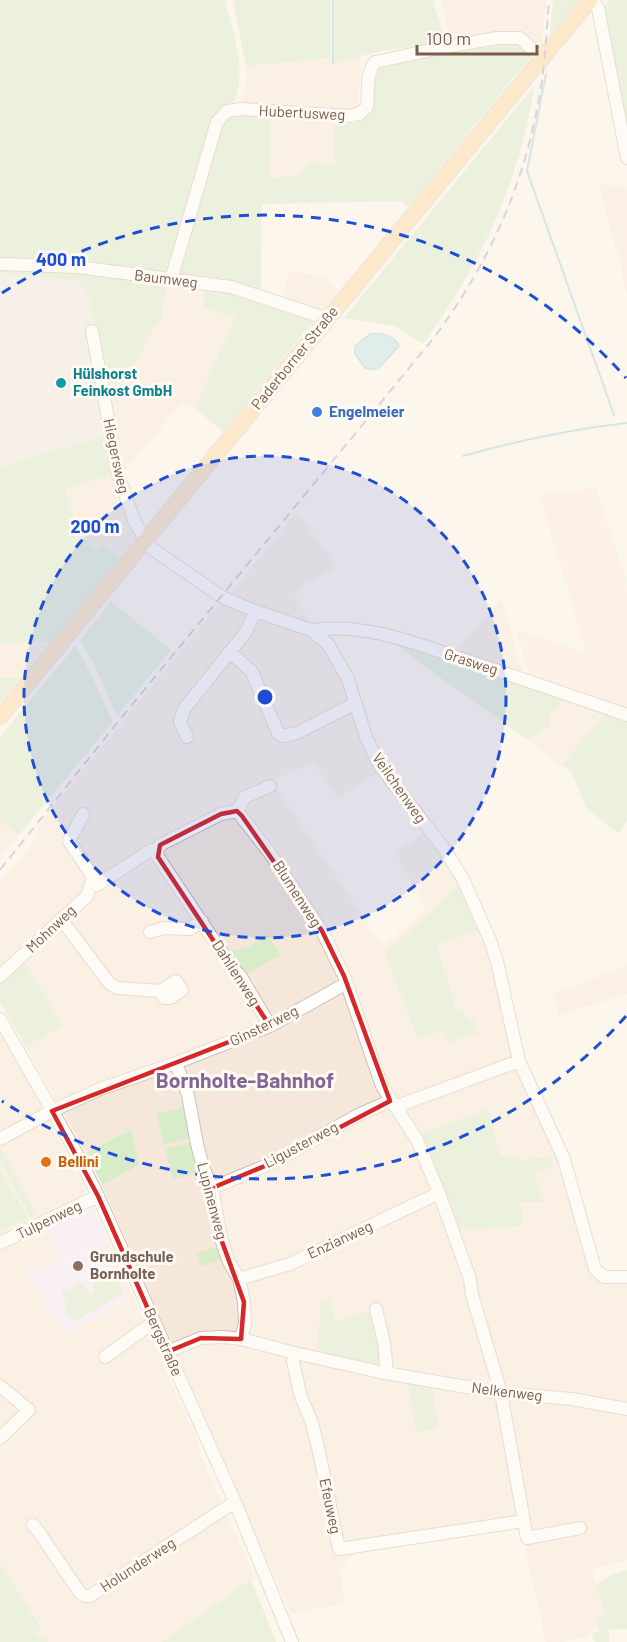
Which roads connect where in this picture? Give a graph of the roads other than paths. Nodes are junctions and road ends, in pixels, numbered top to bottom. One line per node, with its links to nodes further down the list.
1 (592, 0): 2 (main road, Paderborner Straße); 3 (street)
2 (542, 59): 5 (street, Hubertusweg); 6 (main road, Paderborner Straße)
3 (627, 158)
4 (0, 264): 5 (street, Baumweg)
5 (171, 280): 6 (street, Baumweg)
6 (328, 318): 8 (main road, Paderborner Straße)
7 (92, 331): 8 (street, Hiegersweg)
8 (145, 540): 9 (street, Veilchenweg); 14 (main road, Paderborner Straße)
9 (255, 611): 10 (street, Veilchenweg); 11 (street)
10 (311, 630): 12 (street, Veilchenweg); 13 (street, Grasweg)
11 (230, 652): 12 (street); 15 (street)
12 (356, 703): 29 (street, Veilchenweg)
13 (627, 715)
14 (0, 717)
15 (188, 737)
16 (270, 786): 17 (street)
17 (237, 812): 19 (street); 25 (street, Blumenweg)
18 (83, 814): 20 (street)
19 (157, 851): 20 (street); 22 (street, Dahlienweg)
20 (91, 884): 21 (street, Mohnweg)
21 (61, 919): 24 (street, Mohnweg); 26 (street)
22 (202, 921): 23 (street); 28 (street, Dahlienweg)
23 (150, 932)
24 (0, 976)
25 (347, 983): 28 (street, Ginsterweg); 31 (street)
26 (160, 991)
27 (0, 1019): 32 (street, Bergstraße)
28 (270, 1026): 30 (street, Ginsterweg)
29 (519, 1061): 31 (street); 38 (street, Veilchenweg)
30 (176, 1063): 32 (street, Ginsterweg); 34 (street, Lupinenweg)
31 (392, 1104): 34 (street, Ligusterweg); 35 (street)
32 (52, 1111): 33 (street, Ginsterweg); 36 (street, Bergstraße)
33 (0, 1139)
34 (212, 1188): 39 (street, Lupinenweg)
35 (439, 1193): 39 (street, Enzianweg); 48 (street)
36 (98, 1196): 37 (street, Tulpenweg); 41 (street, Bergstraße)
37 (0, 1243)
38 (627, 1277)
39 (239, 1279): 42 (street, Lupinenweg)
40 (376, 1309): 46 (street)
41 (154, 1322): 43 (street, Bergstraße); 45 (street)
42 (241, 1339): 43 (street, Nelkenweg); 44 (street, Nelkenweg)
43 (167, 1352): 51 (street, Bergstraße)
44 (295, 1353): 46 (street, Nelkenweg); 52 (street, Efeuweg)
45 (105, 1357)
46 (387, 1373): 48 (street, Nelkenweg)
47 (0, 1386): 50 (street)
48 (501, 1393): 49 (street, Nelkenweg); 52 (street)
49 (627, 1409)
50 (0, 1438)
51 (235, 1502): 53 (street, Holunderweg); 55 (street, Bergstraße)
52 (524, 1521): 54 (street)
53 (33, 1526)
54 (580, 1528)
55 (292, 1642)

